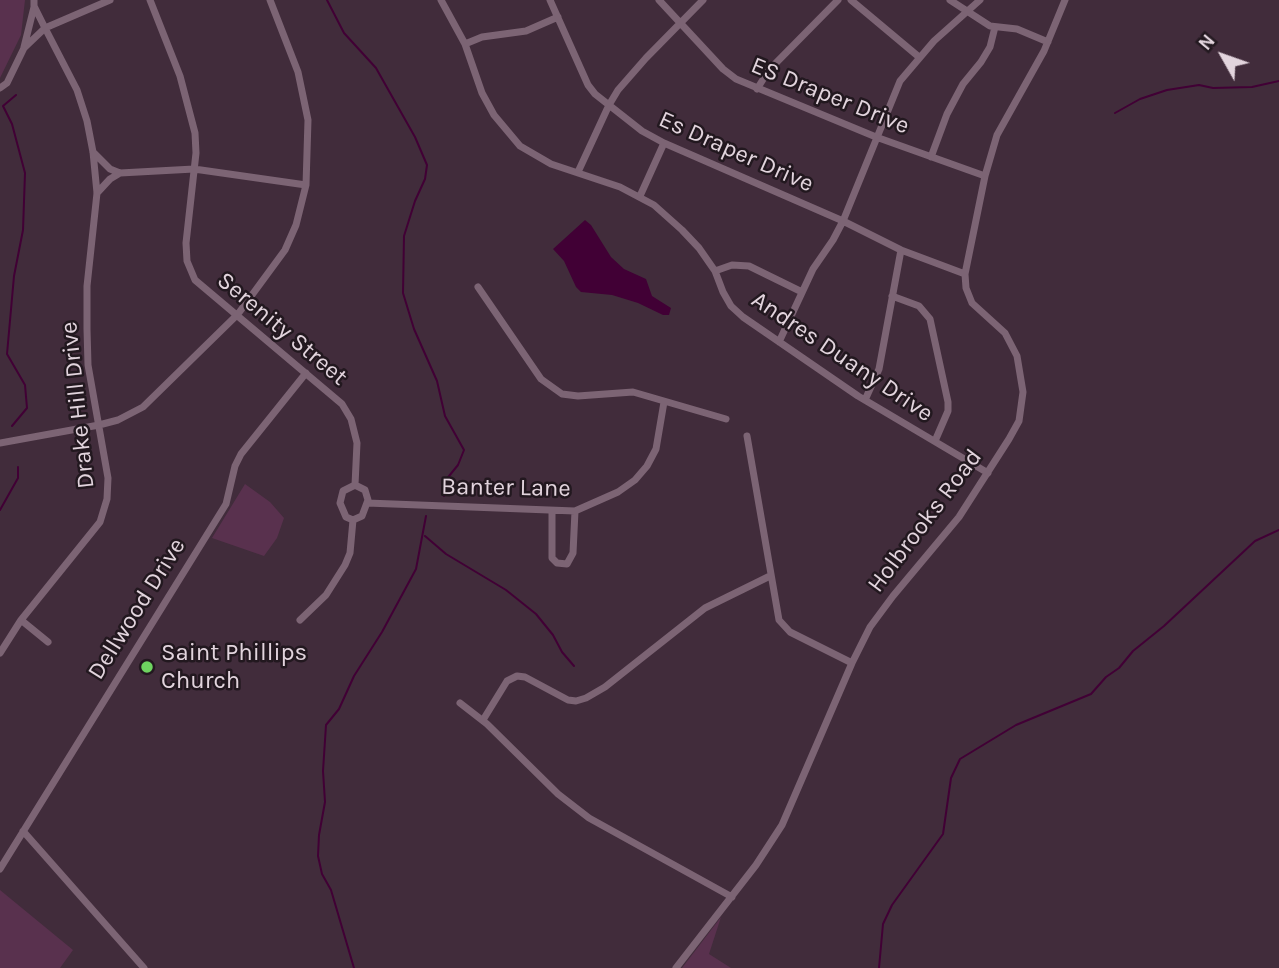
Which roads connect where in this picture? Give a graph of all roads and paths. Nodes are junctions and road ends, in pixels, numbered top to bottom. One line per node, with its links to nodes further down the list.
1 (110, 0): 18 (street)
2 (150, 0): 30 (street, Serenity Street)
3 (270, 0): 34 (street)
4 (441, 0): 20 (street, Andres Duany Drive)
5 (550, 0): 15 (street, Es Draper Drive)
6 (659, 0): 16 (street, ES Draper Drive)
7 (703, 0): 16 (street)
8 (838, 0): 24 (street)
9 (851, 0): 22 (street)
10 (950, 0): 14 (street)
11 (980, 0): 14 (street)
12 (1065, 0): 19 (street, Holbrooks Road)
13 (34, 3): 18 (street, Drake Hill Drive); 21 (street, Drake Hill Drive)
14 (968, 13): 17 (street); 22 (street)
15 (558, 17): 20 (street); 25 (street, Es Draper Drive)
16 (679, 23): 24 (street, ES Draper Drive); 25 (street)
17 (995, 27): 19 (street); 29 (street)
18 (45, 28): 21 (street); 28 (street, Drake Hill Drive)
19 (1048, 43): 33 (street, Holbrooks Road)
20 (465, 44): 31 (street, Andres Duany Drive)
21 (24, 48): 23 (street)
22 (919, 57): 26 (street)
23 (0, 88)
24 (757, 89): 26 (street, ES Draper Drive)
25 (609, 105): 27 (street, Es Draper Drive); 31 (street)
26 (876, 137): 29 (street, ES Draper Drive); 37 (street)
27 (664, 143): 36 (street); 37 (street, Es Draper Drive)
28 (93, 152): 32 (street); 35 (street, Drake Hill Drive)
29 (931, 158): 33 (street, ES Draper Drive)
30 (194, 169): 32 (street); 34 (street); 44 (street, Serenity Street)
31 (578, 172): 36 (street, Andres Duany Drive)
32 (120, 173): 35 (street)
33 (985, 176): 40 (street, Holbrooks Road)
34 (306, 185): 44 (street)
35 (97, 193): 50 (street, Drake Hill Drive)
36 (640, 196): 39 (street, Andres Duany Drive)
37 (843, 221): 38 (street, Es Draper Drive); 42 (street)
38 (901, 250): 40 (street, Es Draper Drive); 43 (street)
39 (715, 271): 42 (street); 45 (street, Andres Duany Drive)
40 (965, 274): 54 (street, Holbrooks Road)
41 (478, 287): 48 (street)
42 (802, 292): 45 (street)
43 (892, 296): 47 (street); 52 (street)
44 (238, 314): 46 (street, Serenity Street); 50 (street)
45 (779, 342): 47 (street, Andres Duany Drive)
46 (306, 373): 55 (street, Serenity Street); 68 (street, Dellwood Drive)
47 (865, 400): 52 (street, Andres Duany Drive)
48 (664, 402): 49 (street); 58 (street, Banter Lane)
49 (726, 419)
50 (99, 425): 53 (street); 62 (street, Drake Hill Drive)
51 (747, 436): 60 (street)
52 (935, 441): 54 (street, Andres Duany Drive)
53 (3, 444)
54 (988, 473): 65 (street, Holbrooks Road)
55 (355, 485): 56 (street); 59 (street, Serenity Street)
56 (367, 503): 57 (street, Banter Lane); 59 (street)
57 (552, 512): 58 (street, Banter Lane); 58 (street)
58 (575, 512)
59 (353, 520): 61 (street, Serenity Street)
60 (770, 576): 65 (street); 67 (street)
61 (300, 620)
62 (21, 621): 63 (street); 64 (street, Drake Hill Drive)
63 (48, 642)
64 (0, 653)
65 (852, 663): 70 (street, Holbrooks Road)
66 (460, 704): 67 (street)
67 (482, 720): 70 (street)
68 (23, 831): 69 (street, Dellwood Drive); 71 (street)
69 (0, 869)
70 (732, 897): 72 (street, Holbrooks Road)
71 (144, 968)
72 (676, 968)

